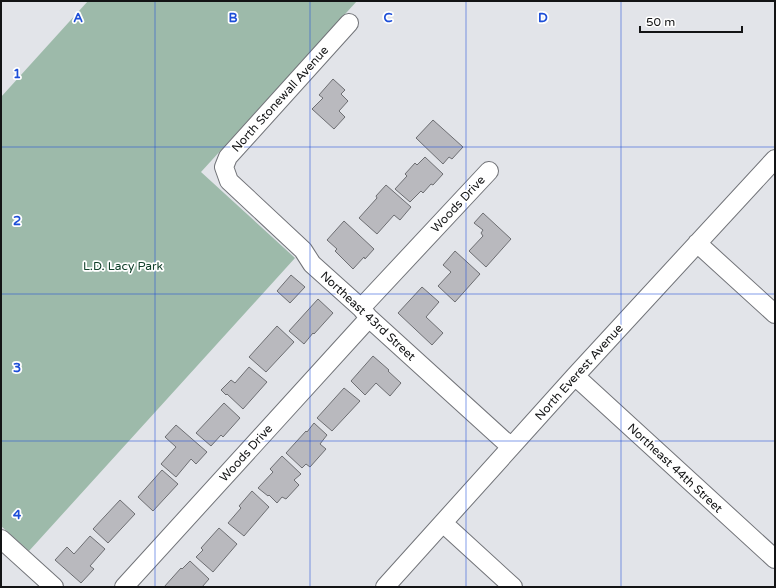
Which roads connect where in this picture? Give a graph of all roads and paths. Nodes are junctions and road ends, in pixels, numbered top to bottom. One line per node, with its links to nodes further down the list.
1 (349, 23): 4 (street, North Stonewall Avenue)
2 (775, 159): 5 (street, North Everest Avenue)
3 (489, 171): 6 (street, Woods Drive)
4 (229, 181): 6 (street, Northeast 43rd Street)
5 (697, 243): 7 (street); 8 (street, North Everest Avenue)
6 (365, 313): 9 (street, Northeast 43rd Street); 14 (street, Woods Drive)
7 (775, 314)
8 (575, 376): 9 (street, North Everest Avenue); 12 (street, Northeast 44th Street)
9 (511, 447): 10 (street, North Everest Avenue)
10 (443, 523): 15 (street, North Everest Avenue); 16 (street)
11 (1, 539): 13 (street)
12 (775, 560)
13 (54, 587)
14 (124, 587)
15 (384, 587)
16 (513, 587)

